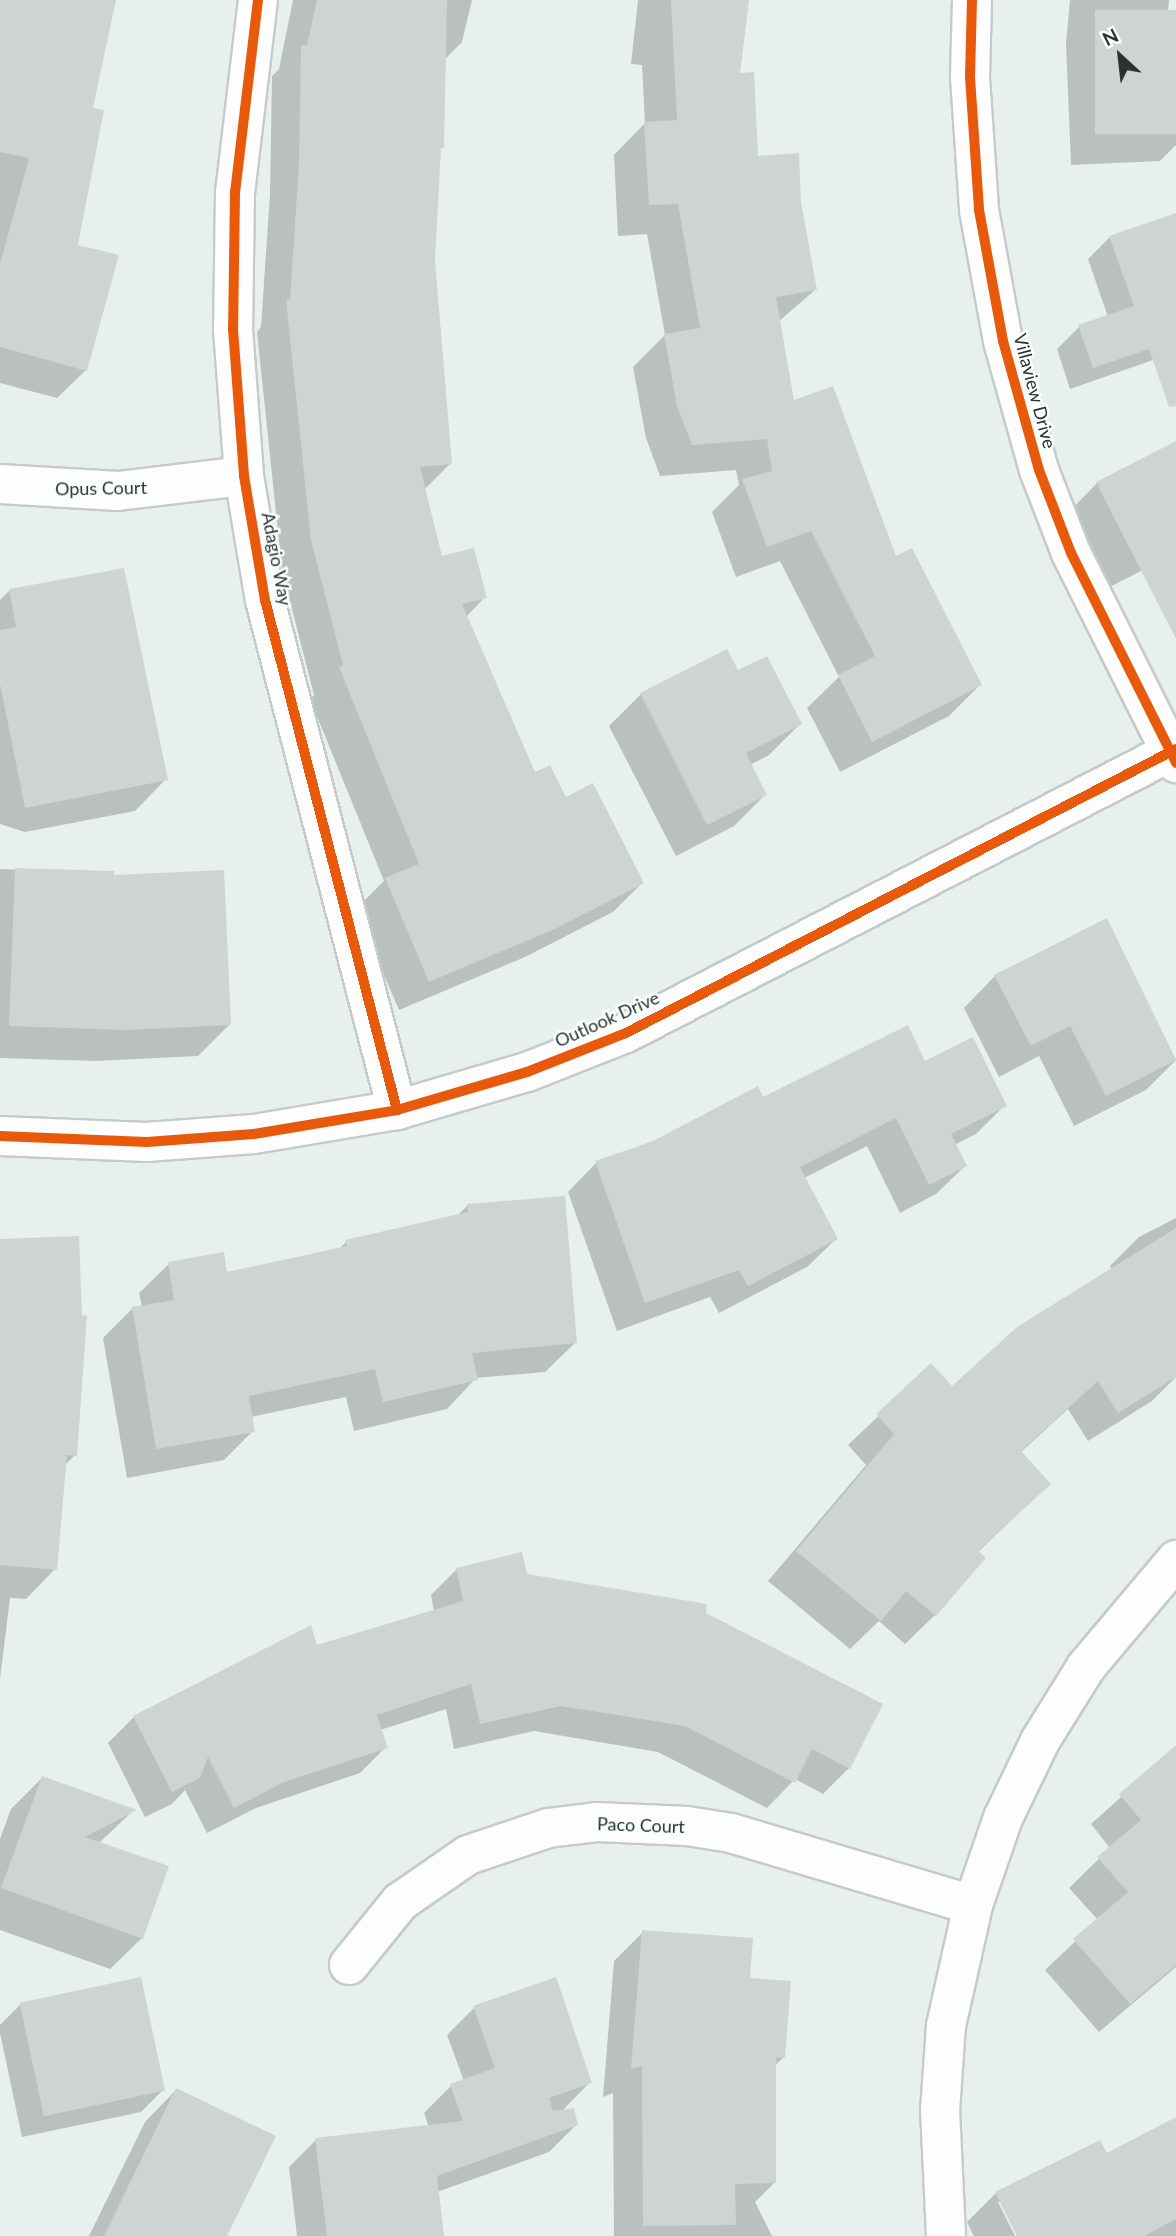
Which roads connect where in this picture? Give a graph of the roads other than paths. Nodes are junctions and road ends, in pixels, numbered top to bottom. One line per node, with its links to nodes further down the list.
1 (258, 0): 3 (street, Adagio Way)
2 (972, 0): 5 (street, Villaview Drive)
3 (244, 476): 4 (street, Opus Court); 6 (street, Adagio Way)
4 (0, 484)
5 (1174, 755): 6 (street, Outlook Drive)
6 (397, 1110): 7 (street, Outlook Drive)
7 (0, 1136)
8 (1176, 1560): 9 (street)
9 (973, 1905): 10 (street, Paco Court); 11 (street)
10 (349, 1965)
11 (946, 2236)

